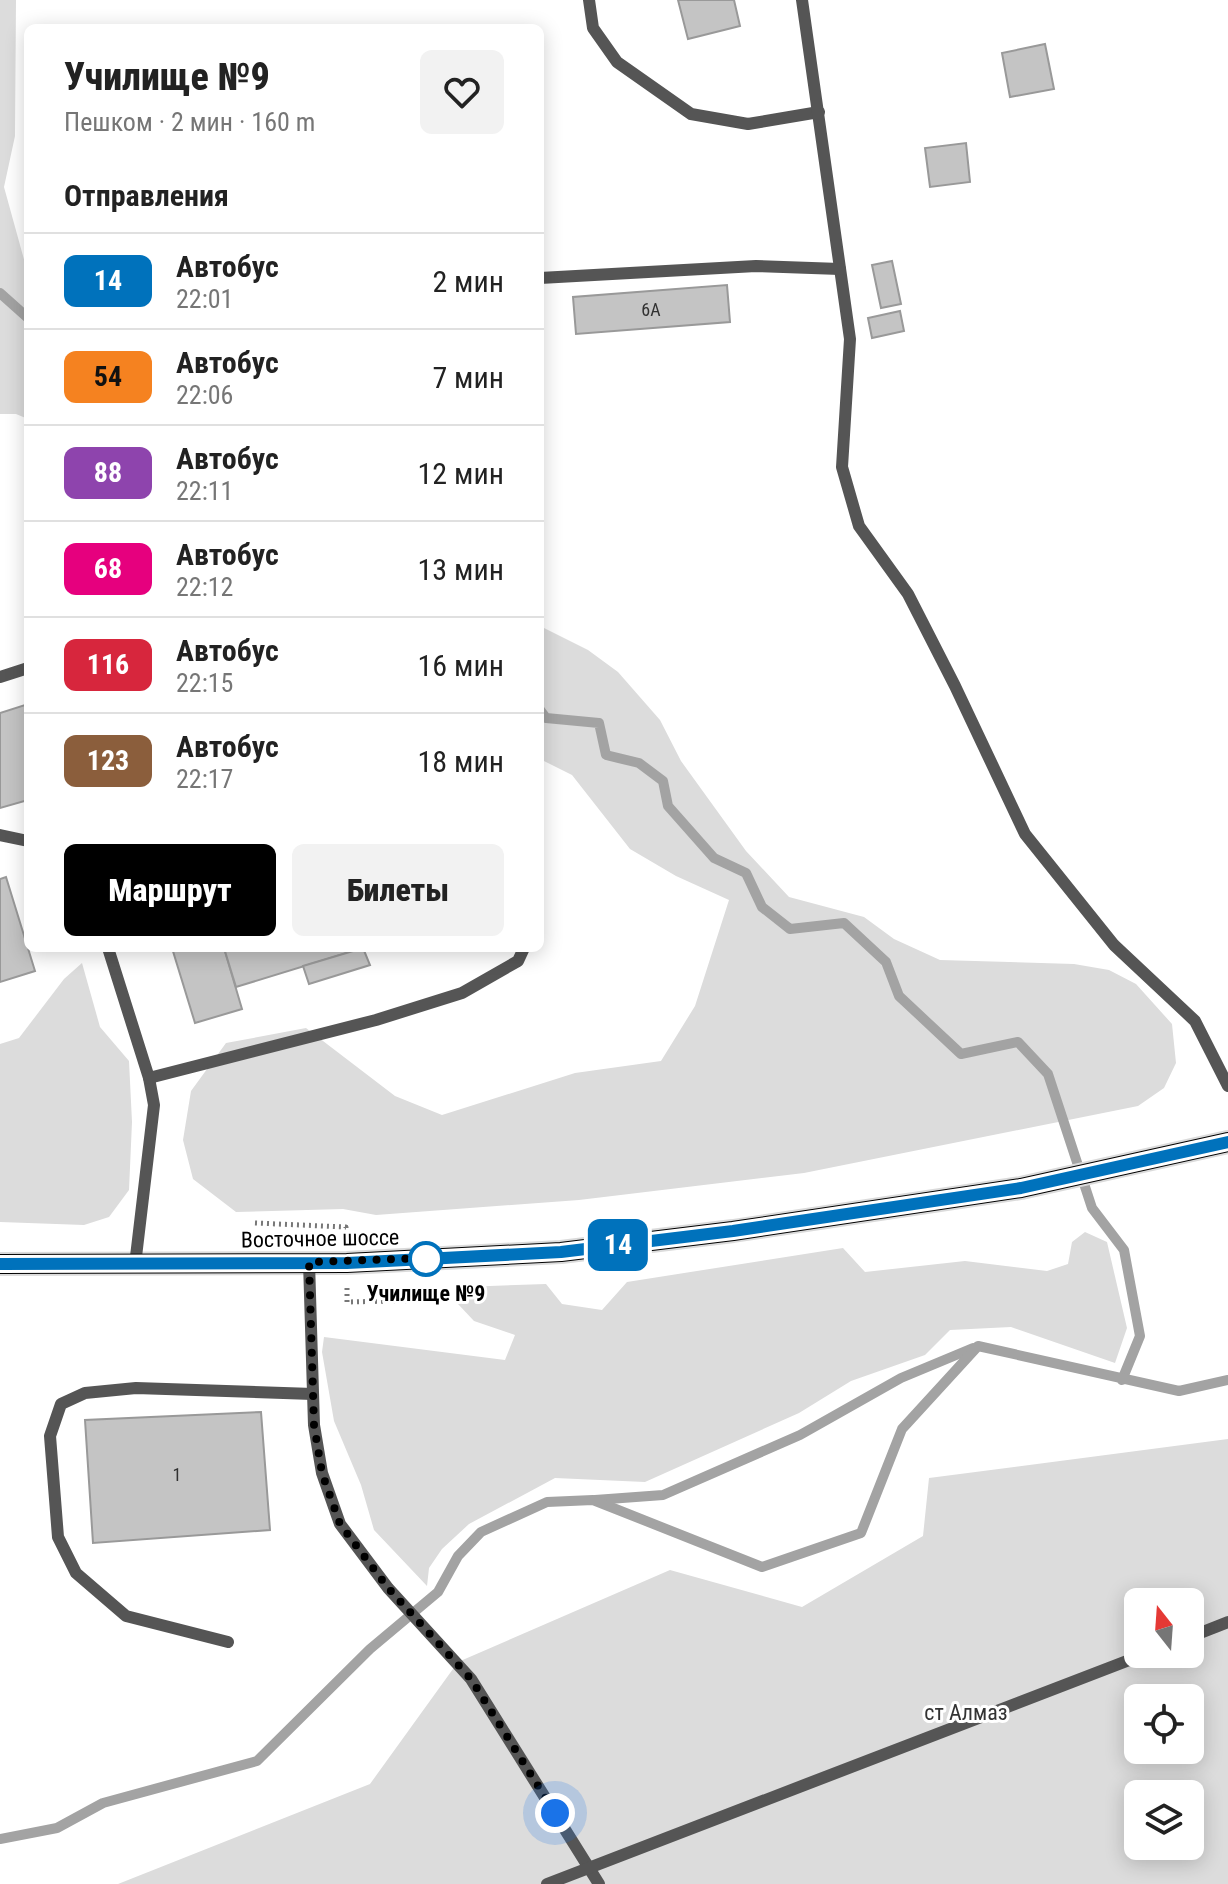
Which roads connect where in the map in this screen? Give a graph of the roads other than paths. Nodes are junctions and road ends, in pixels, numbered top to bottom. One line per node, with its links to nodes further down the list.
1 (589, 0): 3 (lane)
2 (802, 0): 3 (lane)
3 (819, 112): 4 (lane)
4 (840, 269): 5 (lane); 13 (lane)
5 (544, 278)
6 (24, 669): 7 (lane)
7 (0, 677)
8 (0, 835): 9 (lane)
9 (24, 840)
10 (109, 952): 12 (lane)
11 (522, 952): 12 (lane)
12 (149, 1078): 17 (lane)
13 (1228, 1086)
14 (1228, 1142): 15 (main road, Восточное шоссе)
15 (309, 1262): 17 (main road, Восточное шоссе); 18 (lane)
16 (0, 1264): 17 (main road, Восточное шоссе)
17 (135, 1265)
18 (313, 1394): 21 (lane); 23 (lane)
19 (1228, 1622): 20 (lane)
20 (1204, 1631)
21 (228, 1642)
22 (1124, 1662): 23 (lane)
23 (589, 1866): 24 (lane); 25 (lane)
24 (547, 1884)
25 (599, 1884)

